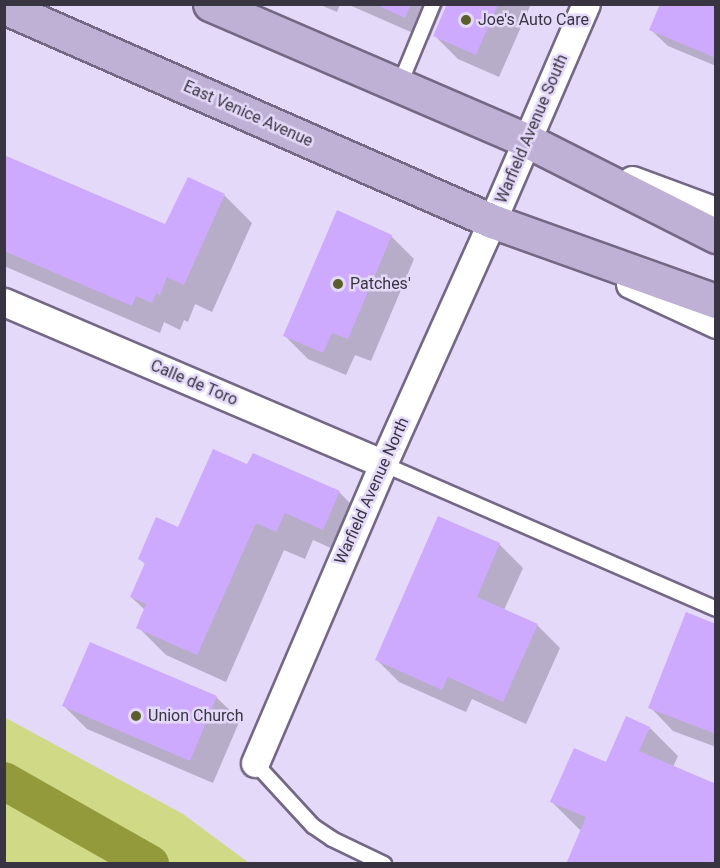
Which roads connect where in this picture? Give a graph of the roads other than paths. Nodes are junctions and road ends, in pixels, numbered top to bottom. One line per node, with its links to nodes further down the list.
1 (433, 4): 5 (lane)
2 (585, 4): 6 (street, Warfield Avenue South)
3 (213, 5): 5 (main road)
4 (4, 7): 8 (main road, East Venice Avenue)
5 (399, 86): 6 (main road)
6 (526, 140): 7 (street); 8 (street, Warfield Avenue South); 9 (main road)
7 (716, 211)
8 (492, 221): 10 (main road, East Venice Avenue); 12 (street, East Venice Avenue); 13 (street, Warfield Avenue North)
9 (716, 236)
10 (716, 301)
11 (4, 302): 13 (street, Calle de Toro)
12 (716, 324)
13 (383, 464): 14 (lane); 15 (street, Warfield Avenue North)
14 (716, 609)
15 (255, 763): 16 (lane)
16 (384, 864)

